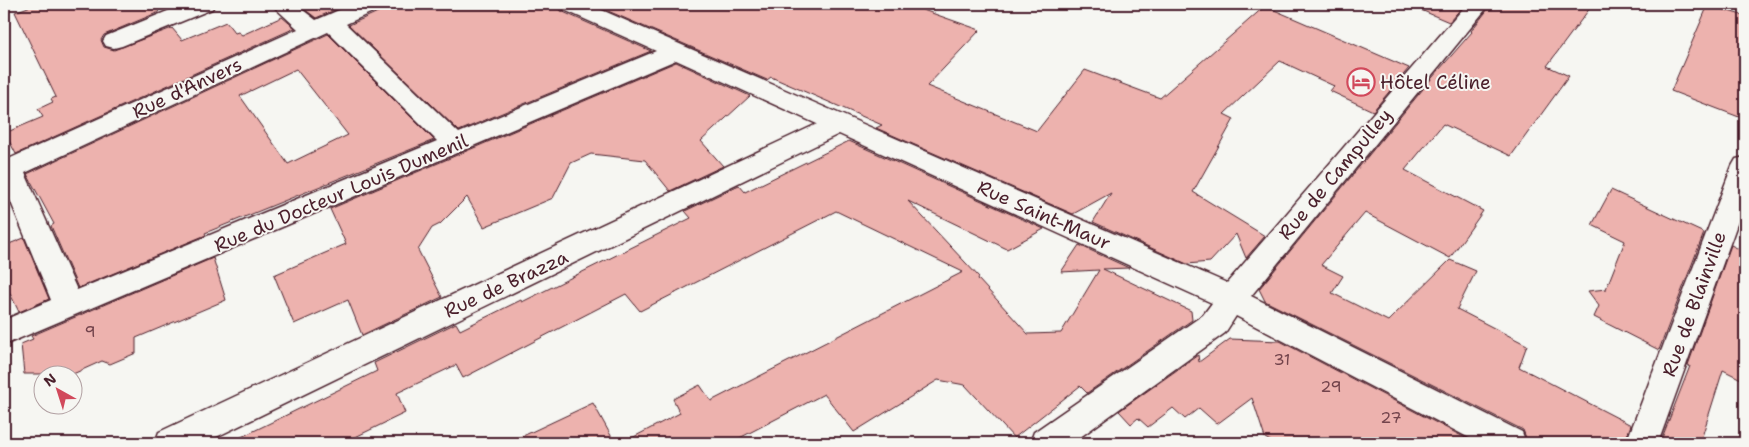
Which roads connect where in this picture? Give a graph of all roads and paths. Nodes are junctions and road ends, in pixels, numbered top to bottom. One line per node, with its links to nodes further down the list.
1 (204, 4): 7 (street)
2 (282, 4): 6 (street)
3 (371, 4): 6 (street, Rue d'Anvers)
4 (570, 4): 8 (street, Rue Saint-Maur)
5 (1478, 4): 13 (street, Rue de Campulley)
6 (323, 26): 10 (street); 12 (street, Rue d'Anvers)
7 (114, 41)
8 (678, 51): 9 (street, Rue Saint-Maur); 10 (street, Rue du Docteur Louis Dumenil)
9 (841, 123): 13 (street, Rue Saint-Maur); 16 (street, Rue de Brazza)
10 (456, 145): 14 (street, Rue du Docteur Louis Dumenil)
11 (1745, 166): 19 (street, Rue de Blainville)
12 (7, 171): 14 (street)
13 (1231, 299): 17 (street, Rue de Campulley); 18 (street, Rue Saint-Maur)
14 (67, 306): 15 (street, Rue du Docteur Louis Dumenil)
15 (4, 333)
16 (171, 443)
17 (1046, 443)
18 (1510, 443)
19 (1642, 443)

